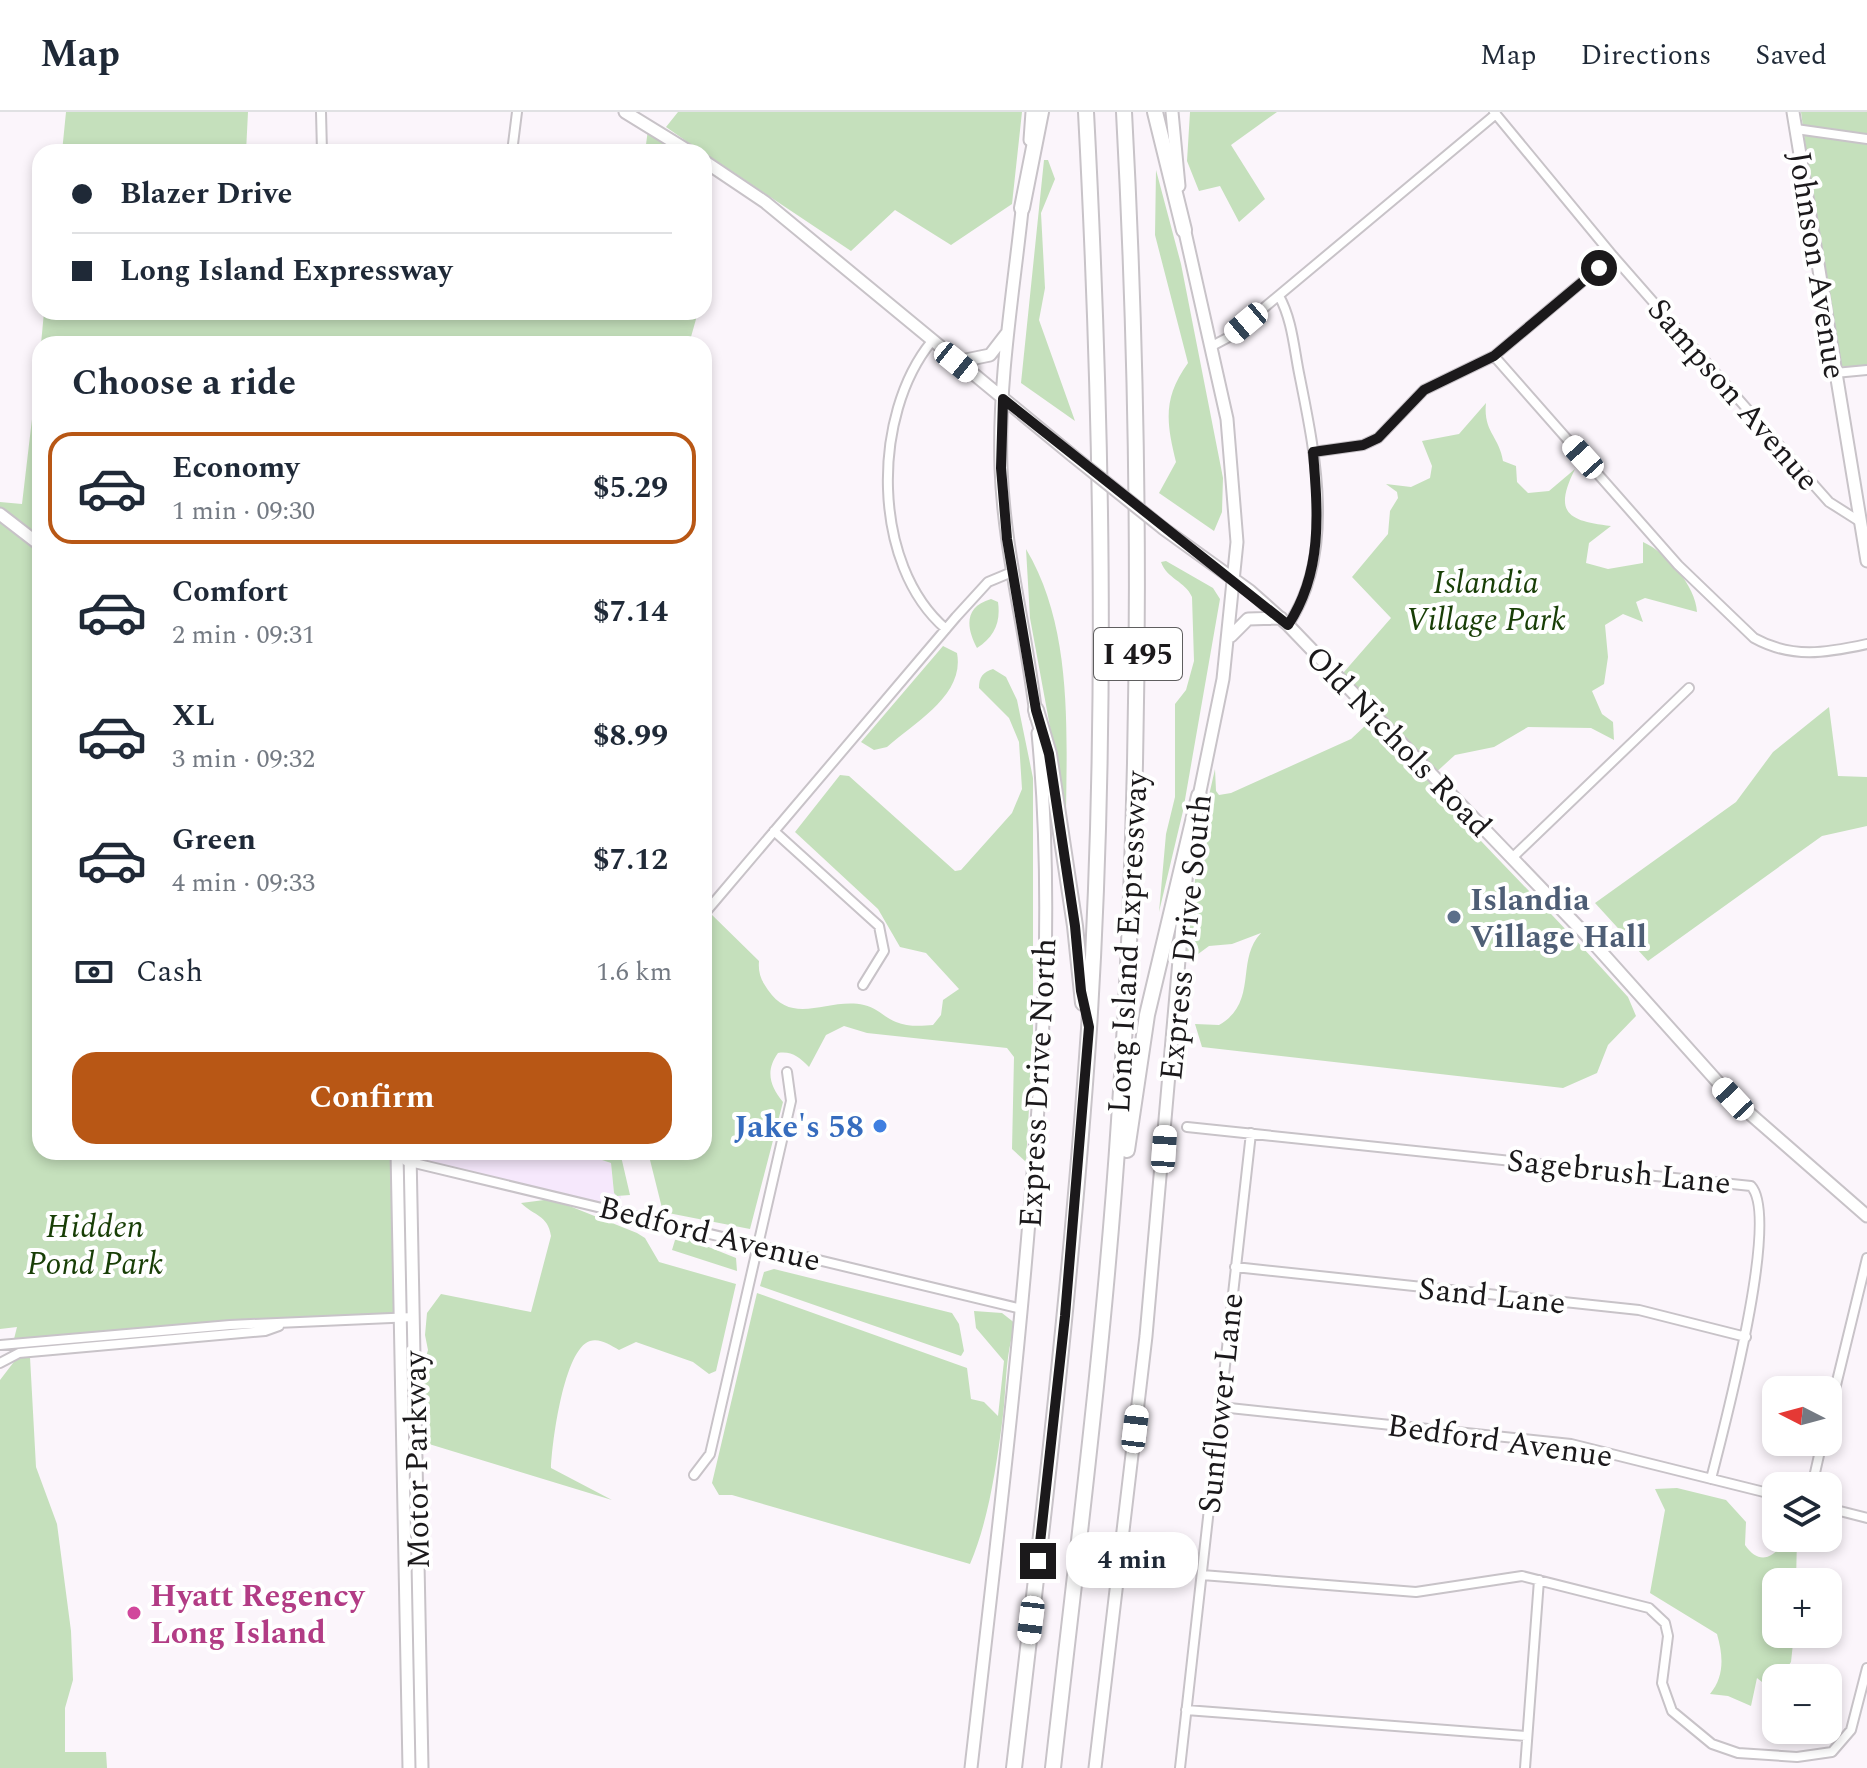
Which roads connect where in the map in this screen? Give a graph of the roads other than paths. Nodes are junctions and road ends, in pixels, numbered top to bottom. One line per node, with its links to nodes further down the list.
1 (321, 112): 14 (street)
2 (517, 112): 15 (street)
3 (625, 112): 16 (main road)
4 (1032, 112): 18 (main road, Express Drive North)
5 (1041, 112): 18 (highway)
6 (1086, 112): 48 (highway, Long Island Expressway / I 495)
7 (1124, 112): 55 (highway, Long Island Expressway / I 495)
8 (1155, 112): 19 (highway)
9 (1172, 112): 19 (main road, Express Drive South)
10 (1793, 112): 12 (main road, Johnson Avenue)
11 (1495, 113): 20 (street, Sampson Avenue); 21 (street)
12 (1796, 129): 13 (street); 28 (main road, Johnson Avenue)
13 (1867, 139)
14 (322, 144)
15 (513, 144)
16 (677, 144)
17 (712, 166): 23 (main road, Old Nichols Road)
18 (1022, 208): 22 (main road, Express Drive North)
19 (1184, 230): 24 (main road, Express Drive South)
20 (1613, 256): 25 (street); 32 (street, Sampson Avenue)
21 (1279, 296): 24 (street); 30 (street)
22 (1008, 332): 26 (main road); 29 (main road, Express Drive North)
23 (932, 341): 26 (main road, Old Nichols Road); 38 (street)
24 (1212, 346): 36 (main road, Express Drive South)
25 (1494, 356): 30 (street); 40 (street)
26 (956, 362): 29 (main road, Old Nichols Road)
27 (1867, 370): 28 (street)
28 (1835, 373): 32 (main road, Johnson Avenue)
29 (1003, 399): 35 (main road, Express Drive North); 36 (main road, Old Nichols Road, bridge)
30 (1313, 452): 37 (street)
31 (0, 514): 33 (main road)
32 (1859, 521): 34 (main road, Johnson Avenue)
33 (32, 539)
34 (1867, 559)
35 (1012, 572): 38 (street); 42 (main road, Express Drive North)
36 (1235, 580): 37 (main road, Old Nichols Road); 39 (main road, Express Drive South)
37 (1284, 621): 39 (main road); 45 (main road, Old Nichols Road)
38 (946, 629): 44 (street)
39 (1229, 640): 43 (main road, Express Drive South)
40 (1867, 644)
41 (1689, 688): 45 (street)
42 (1036, 710): 48 (highway); 60 (main road, Express Drive North)
43 (1199, 796): 55 (highway); 84 (main road, Express Drive South)
44 (774, 831): 46 (street); 47 (street)
45 (1512, 858): 56 (main road, Old Nichols Road)
46 (712, 905)
47 (863, 985)
48 (1089, 1027): 82 (highway, Long Island Expressway / I 495)
49 (787, 1072): 57 (street)
50 (1187, 1127): 51 (street, Sagebrush Lane)
51 (1251, 1133): 59 (street, Sunflower Lane); 64 (street, Sagebrush Lane)
52 (397, 1160): 62 (main road, Motor Parkway)
53 (410, 1160): 61 (main road, Motor Parkway)
54 (426, 1160): 57 (street, Bedford Avenue)
55 (1113, 1196): 83 (highway, Long Island Expressway / I 495)
56 (1867, 1216)
57 (758, 1244): 60 (street, Bedford Avenue); 69 (street)
58 (1867, 1258): 67 (street)
59 (1235, 1267): 64 (street, Sand Lane); 68 (street, Sunflower Lane)
60 (1022, 1309): 81 (main road, Express Drive North)
61 (414, 1317): 62 (street); 80 (main road, Motor Parkway)
62 (401, 1318): 63 (street); 79 (main road, Motor Parkway)
63 (279, 1325): 65 (street); 66 (street)
64 (1746, 1337): 70 (street, Sagebrush Lane)
65 (1, 1345): 66 (street)
66 (2, 1362)
67 (1838, 1376)
68 (1220, 1407): 70 (street, Bedford Avenue); 74 (street, Sunflower Lane)
69 (694, 1475)
70 (1711, 1479): 71 (street, Bedford Avenue)
71 (1762, 1492)
72 (1842, 1512): 73 (street)
73 (1867, 1518)
74 (1202, 1575): 75 (street); 77 (street, Sunflower Lane)
75 (1539, 1580): 76 (street); 78 (street)
76 (1867, 1668)
77 (1186, 1710): 78 (street); 85 (street, Sunflower Lane)
78 (1527, 1736): 86 (street)
79 (409, 1768)
80 (422, 1768)
81 (971, 1768)
82 (1014, 1768)
83 (1053, 1768)
84 (1095, 1768)
85 (1180, 1768)
86 (1525, 1768)

